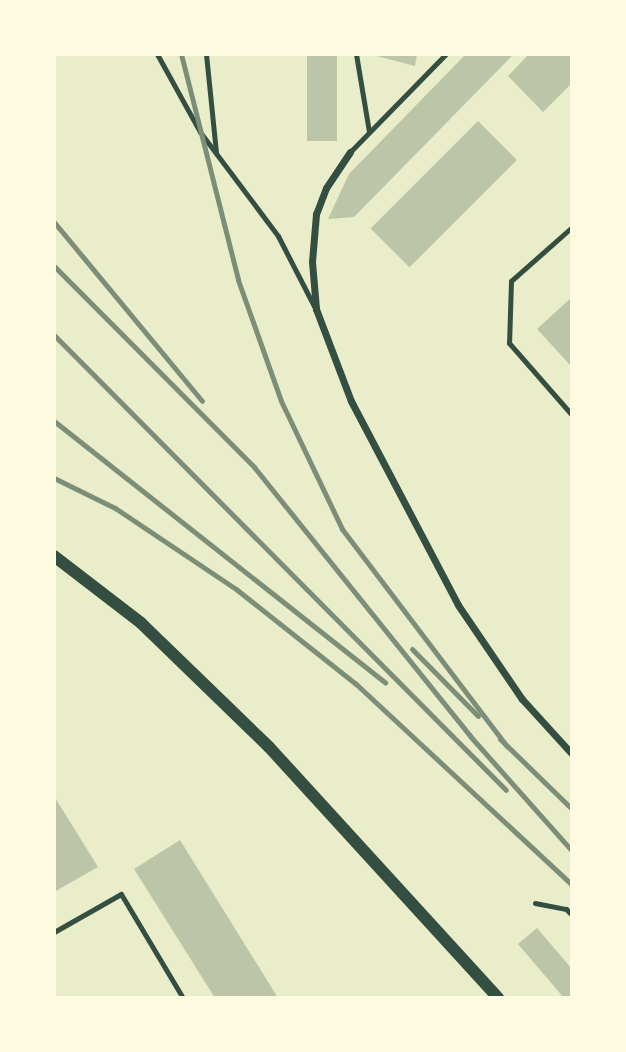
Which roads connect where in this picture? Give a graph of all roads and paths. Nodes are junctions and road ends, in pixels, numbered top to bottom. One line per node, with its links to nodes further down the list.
1 (157, 54): 6 (lane)
2 (206, 54): 6 (lane)
3 (356, 54): 5 (lane)
4 (446, 54): 5 (lane)
5 (369, 132): 7 (lane)
6 (216, 152): 9 (lane)
7 (350, 152): 9 (street)
8 (572, 227): 10 (lane)
9 (316, 309): 12 (street)
10 (572, 415)
11 (54, 556): 17 (street)
12 (572, 754)
13 (535, 903): 14 (lane)
14 (572, 915)
15 (54, 932): 16 (lane)
16 (183, 998)
17 (498, 998)

